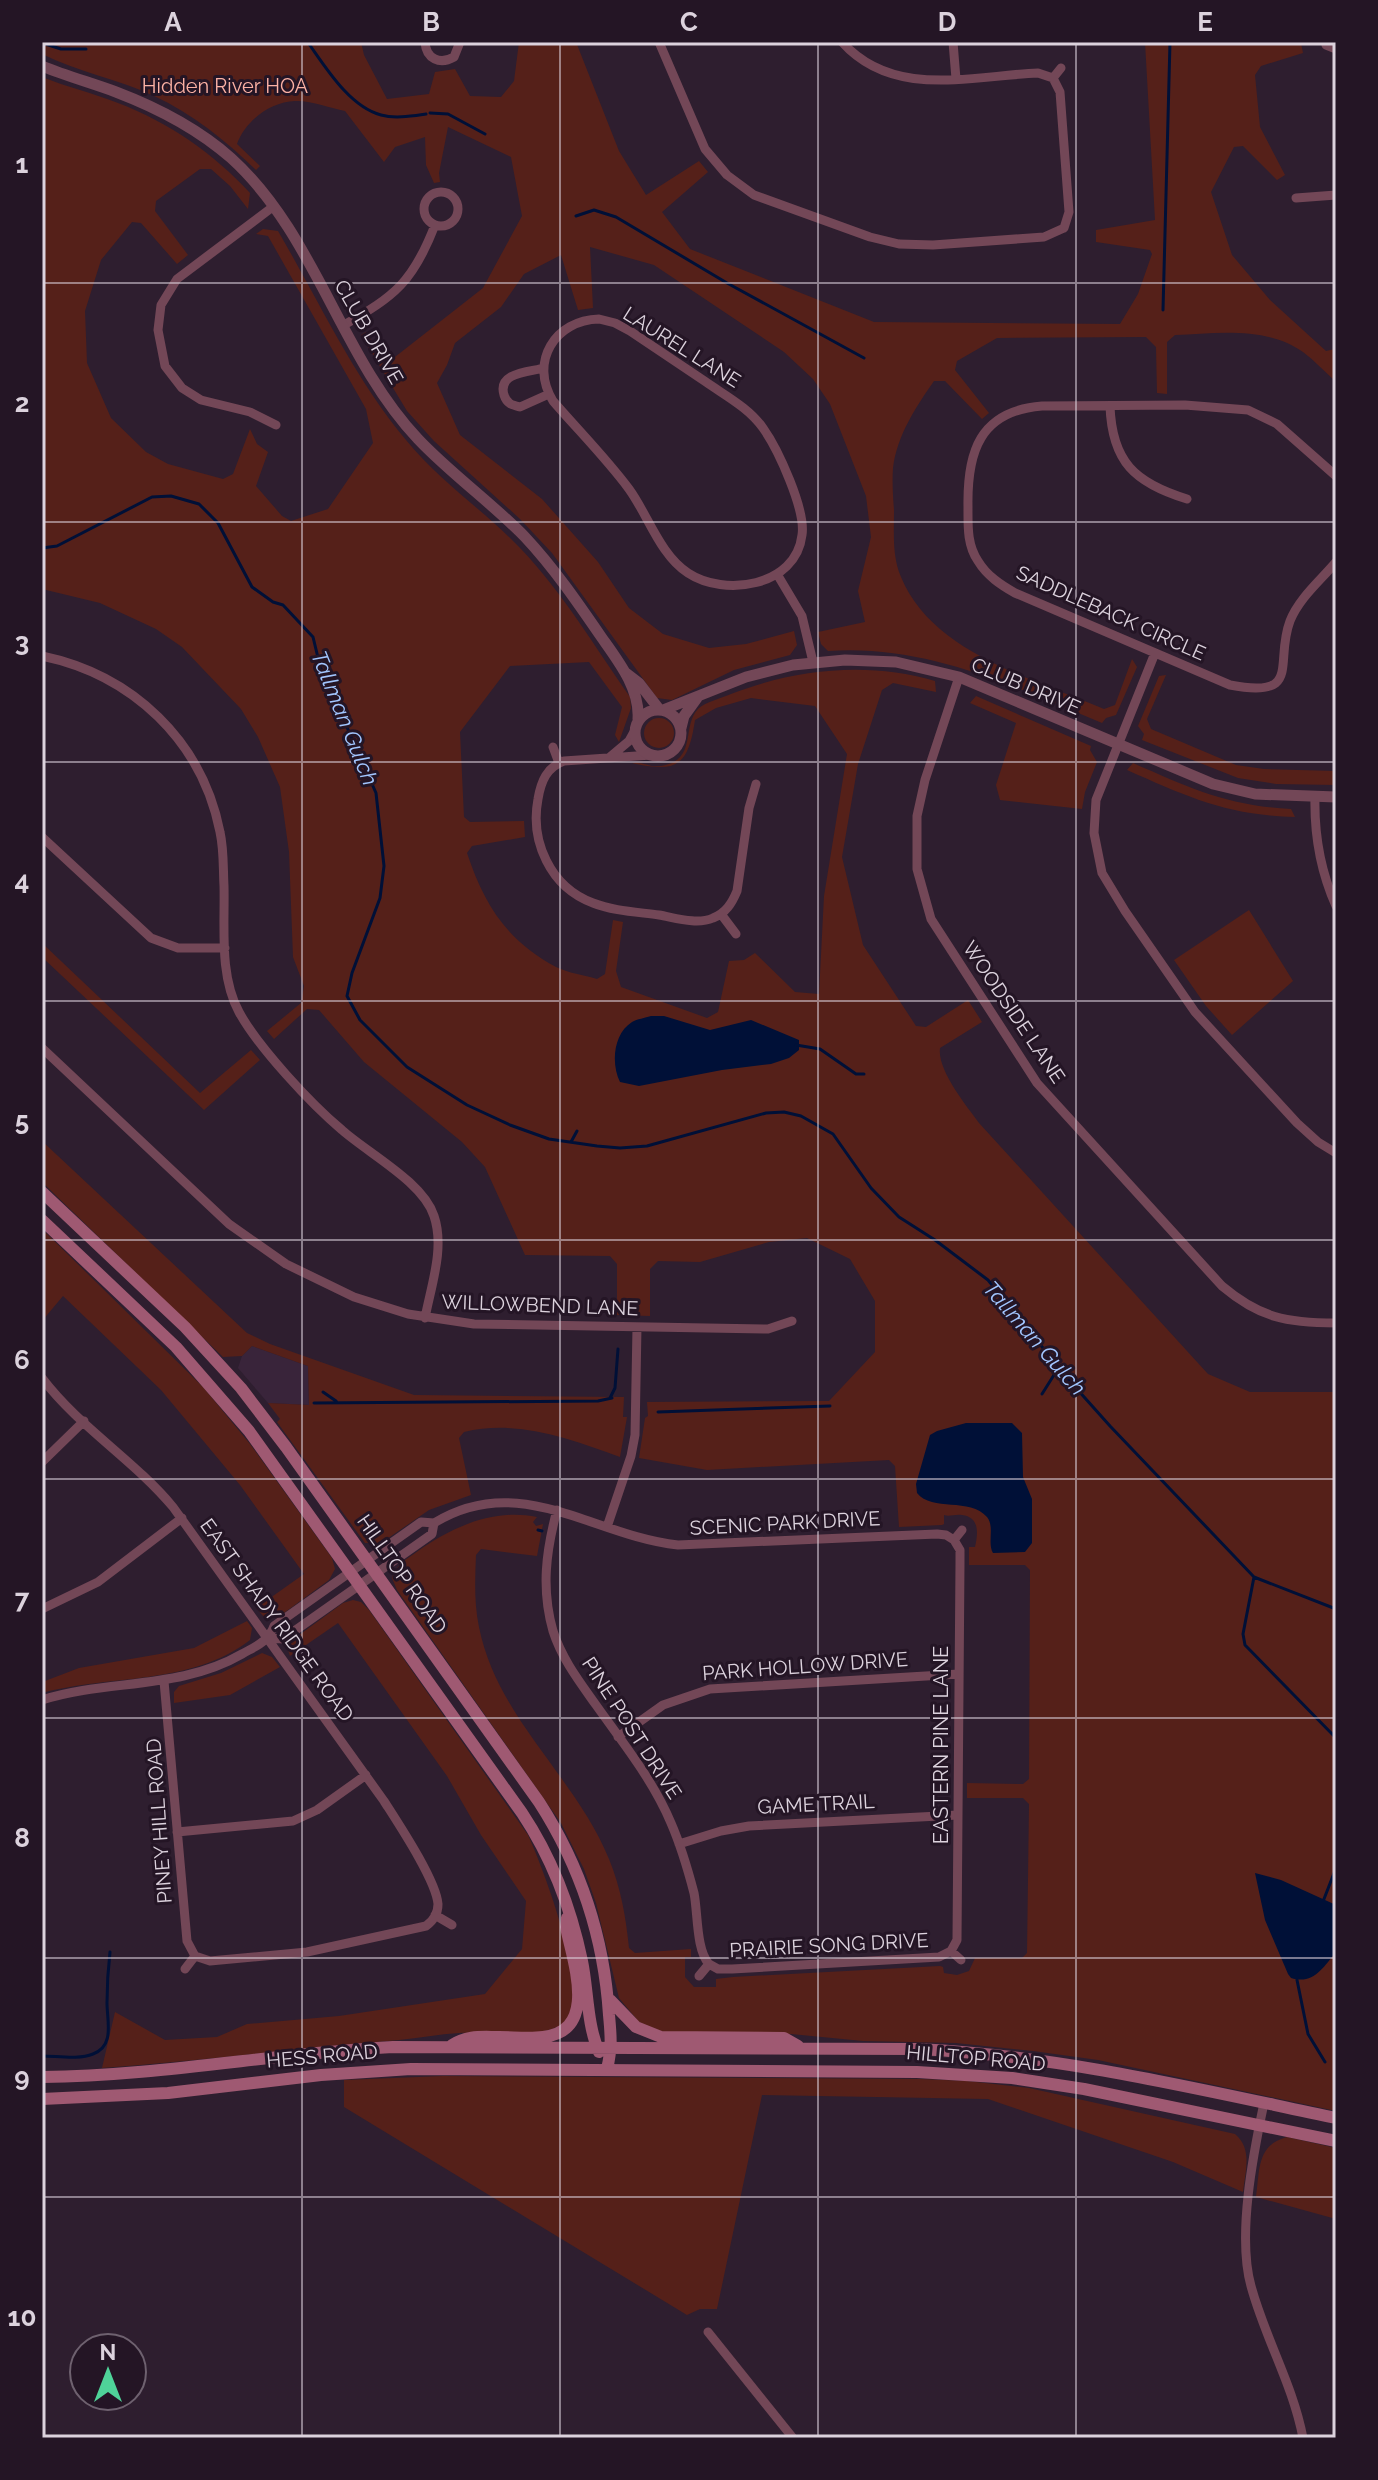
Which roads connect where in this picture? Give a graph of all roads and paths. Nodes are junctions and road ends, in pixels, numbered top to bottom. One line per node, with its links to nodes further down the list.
1 (425, 42): 2 (street)
2 (460, 42)
3 (659, 42): 14 (street)
4 (842, 42): 9 (street)
5 (953, 42): 9 (street)
6 (42, 66): 12 (street, CLUB DRIVE)
7 (1061, 68): 8 (street)
8 (1053, 78): 9 (street); 14 (street)
9 (956, 79)
10 (1336, 195): 11 (street)
11 (1296, 198)
12 (274, 206): 16 (street, CLUB DRIVE); 20 (street)
13 (435, 225): 16 (street)
14 (1064, 228): 15 (street)
15 (1072, 236)
16 (344, 325): 28 (street, CLUB DRIVE)
17 (544, 368): 18 (street); 18 (street); 24 (street, LAUREL LANE)
18 (549, 394): 24 (street)
19 (1110, 406): 21 (street, SADDLEBACK CIRCLE); 22 (street); 25 (street, SADDLEBACK CIRCLE)
20 (276, 425)
21 (1336, 476)
22 (1187, 499)
23 (1336, 562): 30 (street)
24 (777, 574): 27 (street)
25 (1155, 653): 30 (street, SADDLEBACK CIRCLE); 37 (street)
26 (42, 656): 49 (street)
27 (813, 662): 29 (street, CLUB DRIVE); 32 (street, CLUB DRIVE)
28 (626, 673): 33 (street, CLUB DRIVE); 34 (street, CLUB DRIVE)
29 (959, 677): 37 (street, CLUB DRIVE); 56 (street, WOODSIDE LANE)
30 (1277, 682): 31 (street)
31 (1286, 691)
32 (697, 698): 33 (street, CLUB DRIVE); 35 (street)
33 (661, 709): 34 (street); 35 (street)
34 (638, 719): 36 (street)
35 (681, 728): 39 (street)
36 (634, 732): 39 (street); 40 (street)
37 (1118, 744): 43 (street, CLUB DRIVE); 51 (street)
38 (553, 747): 41 (street)
39 (651, 755): 40 (street)
40 (610, 757): 41 (street)
41 (559, 763): 47 (street)
42 (756, 784): 47 (street)
43 (1315, 796): 44 (street, CLUB DRIVE); 46 (street)
44 (1336, 797)
45 (42, 837): 49 (street)
46 (1336, 906)
47 (721, 914): 48 (street)
48 (736, 934)
49 (225, 948): 54 (street)
50 (42, 1048): 54 (street, WILLOWBEND LANE)
51 (1336, 1153)
52 (42, 1192): 67 (main road, HILLTOP ROAD)
53 (42, 1220): 68 (main road, HILLTOP ROAD)
54 (425, 1318): 57 (street, WILLOWBEND LANE)
55 (792, 1321): 57 (street, WILLOWBEND LANE)
56 (1336, 1323)
57 (637, 1327): 64 (street)
58 (42, 1378): 59 (street, EAST SHADY RIDGE ROAD)
59 (84, 1421): 60 (street); 62 (street, EAST SHADY RIDGE ROAD)
60 (42, 1462)
61 (557, 1510): 63 (street, SCENIC PARK DRIVE); 64 (street, SCENIC PARK DRIVE); 76 (street, PINE POST DRIVE)
62 (182, 1518): 71 (street); 72 (street, EAST SHADY RIDGE ROAD)
63 (434, 1523): 67 (street, SCENIC PARK DRIVE); 69 (street)
64 (607, 1527): 66 (street, SCENIC PARK DRIVE)
65 (962, 1530): 66 (street)
66 (954, 1540): 73 (street, EASTERN PINE LANE)
67 (368, 1560): 68 (street); 69 (main road, HILLTOP ROAD)
68 (351, 1572): 70 (main road, HILLTOP ROAD); 72 (street)
69 (377, 1574): 70 (street); 90 (main road, HILLTOP ROAD)
70 (360, 1585): 72 (street); 81 (main road, HILLTOP ROAD)
71 (42, 1609)
72 (269, 1638): 74 (street); 77 (street, EAST SHADY RIDGE ROAD)
73 (959, 1674): 76 (street, PARK HOLLOW DRIVE); 78 (street, EASTERN PINE LANE)
74 (164, 1681): 75 (street); 79 (street, PINEY HILL ROAD)
75 (42, 1700)
76 (618, 1737): 80 (street, PINE POST DRIVE)
77 (366, 1775): 79 (street); 82 (street, EAST SHADY RIDGE ROAD)
78 (958, 1815): 80 (street, GAME TRAIL); 84 (street, EASTERN PINE LANE)
79 (177, 1832): 85 (street, PINEY HILL ROAD)
80 (679, 1844): 87 (street, PINE POST DRIVE)
81 (568, 1907): 91 (main road); 92 (main road, HILLTOP ROAD)
82 (435, 1915): 83 (street); 85 (street)
83 (452, 1925)
84 (951, 1951): 86 (street); 87 (street, PRAIRIE SONG DRIVE)
85 (195, 1956): 88 (street)
86 (961, 1960)
87 (709, 1964): 89 (street)
88 (185, 1969)
89 (699, 1976)
90 (610, 2000): 93 (main road, HILLTOP ROAD); 94 (main road)
91 (449, 2046): 92 (main road, HESS ROAD); 96 (main road, HESS ROAD)
92 (597, 2047): 93 (main road, HILLTOP ROAD); 95 (main road, HILLTOP ROAD)
93 (612, 2047): 94 (main road, HILLTOP ROAD); 95 (main road, HILLTOP ROAD)
94 (801, 2048): 98 (main road, HILLTOP ROAD)
95 (607, 2069): 97 (main road, HESS ROAD); 100 (main road, HILLTOP ROAD)
96 (42, 2077)
97 (42, 2099)
98 (1264, 2103): 99 (main road, HILLTOP ROAD); 100 (street)
99 (1336, 2118)
100 (1259, 2125): 101 (main road, HILLTOP ROAD); 104 (street)
101 (1336, 2141)
102 (708, 2332): 103 (street)
103 (793, 2438)
104 (1303, 2438)

